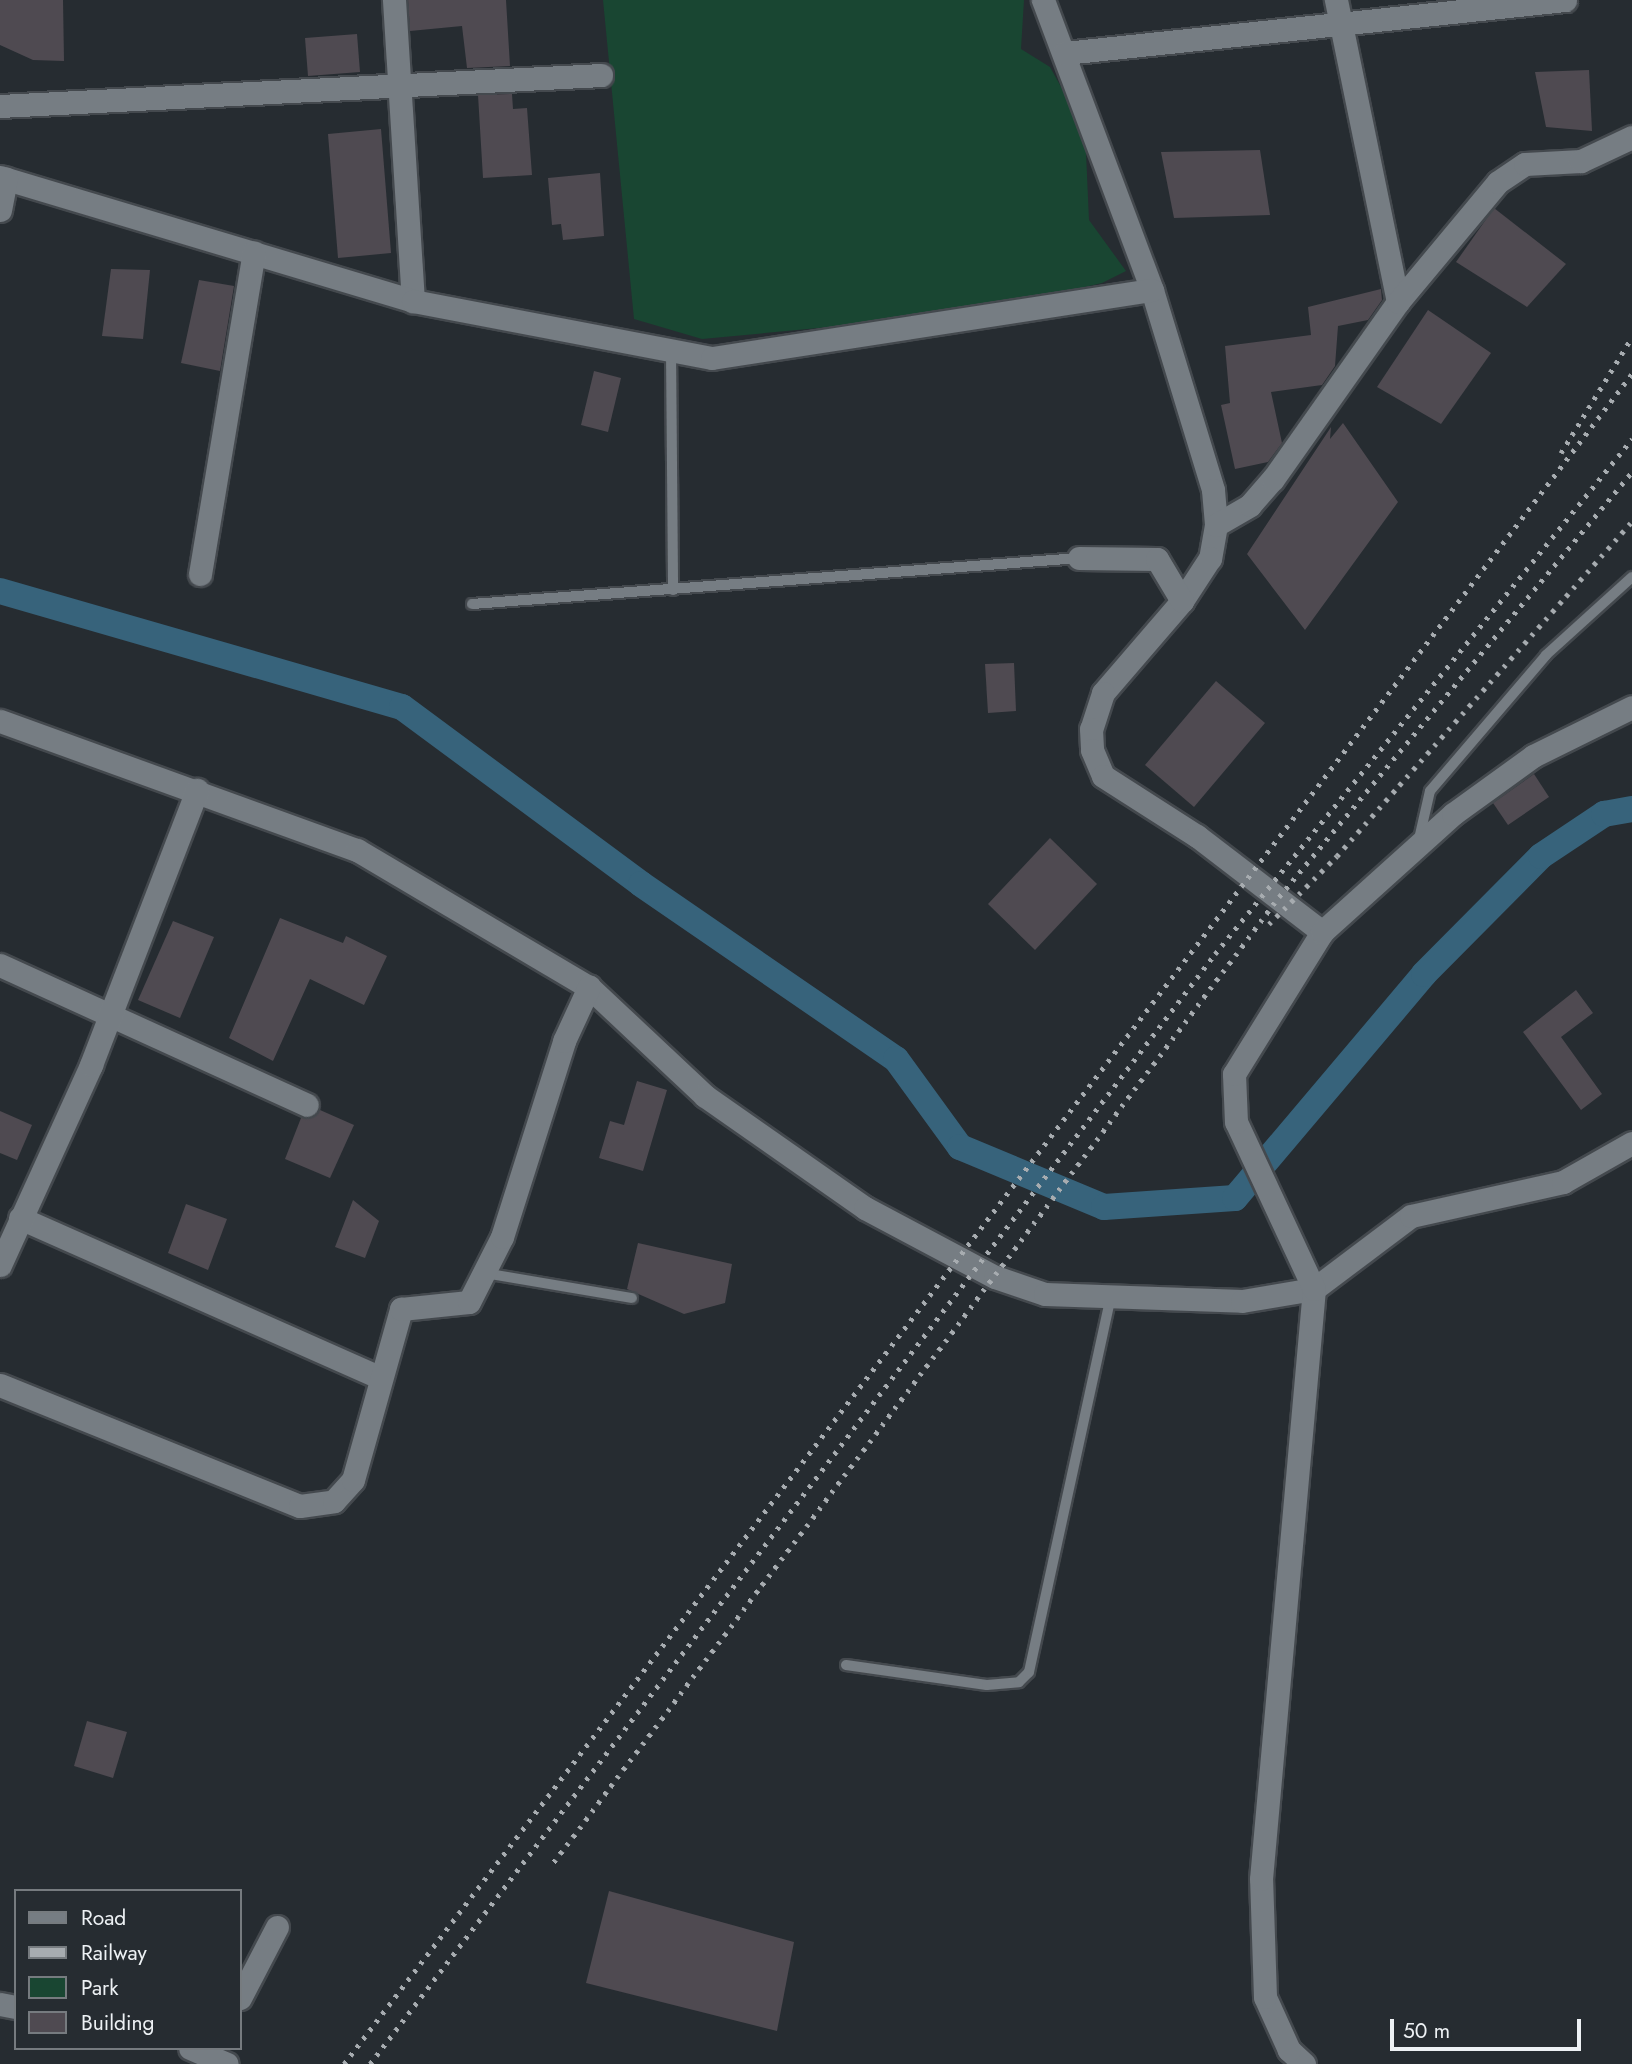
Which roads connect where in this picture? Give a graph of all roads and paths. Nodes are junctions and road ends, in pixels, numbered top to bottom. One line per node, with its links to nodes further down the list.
1 (394, 0): 7 (street)
2 (1043, 0): 5 (street)
3 (1565, 0): 4 (street)
4 (1340, 9): 5 (street); 15 (street)
5 (1065, 52): 13 (street)
6 (601, 75): 7 (street)
7 (403, 85): 8 (street); 14 (street)
8 (0, 106)
9 (1632, 137): 15 (street)
10 (3, 178): 11 (street); 12 (street)
11 (0, 210)
12 (254, 253): 14 (street); 19 (street)
13 (1152, 290): 16 (street); 17 (street)
14 (413, 301): 16 (street)
15 (1398, 302): 17 (street)
16 (671, 350): 21 (lane)
17 (1216, 525): 22 (street)
18 (1079, 558): 21 (lane); 22 (street)
19 (200, 574)
20 (1632, 577): 27 (lane)
21 (673, 590): 23 (lane)
22 (1182, 601): 28 (street)
23 (472, 604)
24 (1632, 707): 27 (street)
25 (0, 721): 26 (street)
26 (197, 790): 30 (street); 31 (street)
27 (1418, 845): 28 (street)
28 (1322, 932): 37 (street)
29 (0, 965): 31 (street)
30 (589, 986): 36 (street); 38 (street)
31 (108, 1014): 32 (street); 34 (street)
32 (307, 1105)
33 (1632, 1143): 37 (street)
34 (20, 1218): 35 (street); 40 (street)
35 (0, 1265)
36 (484, 1273): 39 (lane); 40 (street)
37 (1314, 1289): 38 (street); 45 (street)
38 (1111, 1297): 42 (lane)
39 (632, 1298)
40 (377, 1376): 41 (street)
41 (0, 1385)
42 (846, 1665)
43 (277, 1927): 44 (street)
44 (242, 1994)
45 (1304, 2064)

